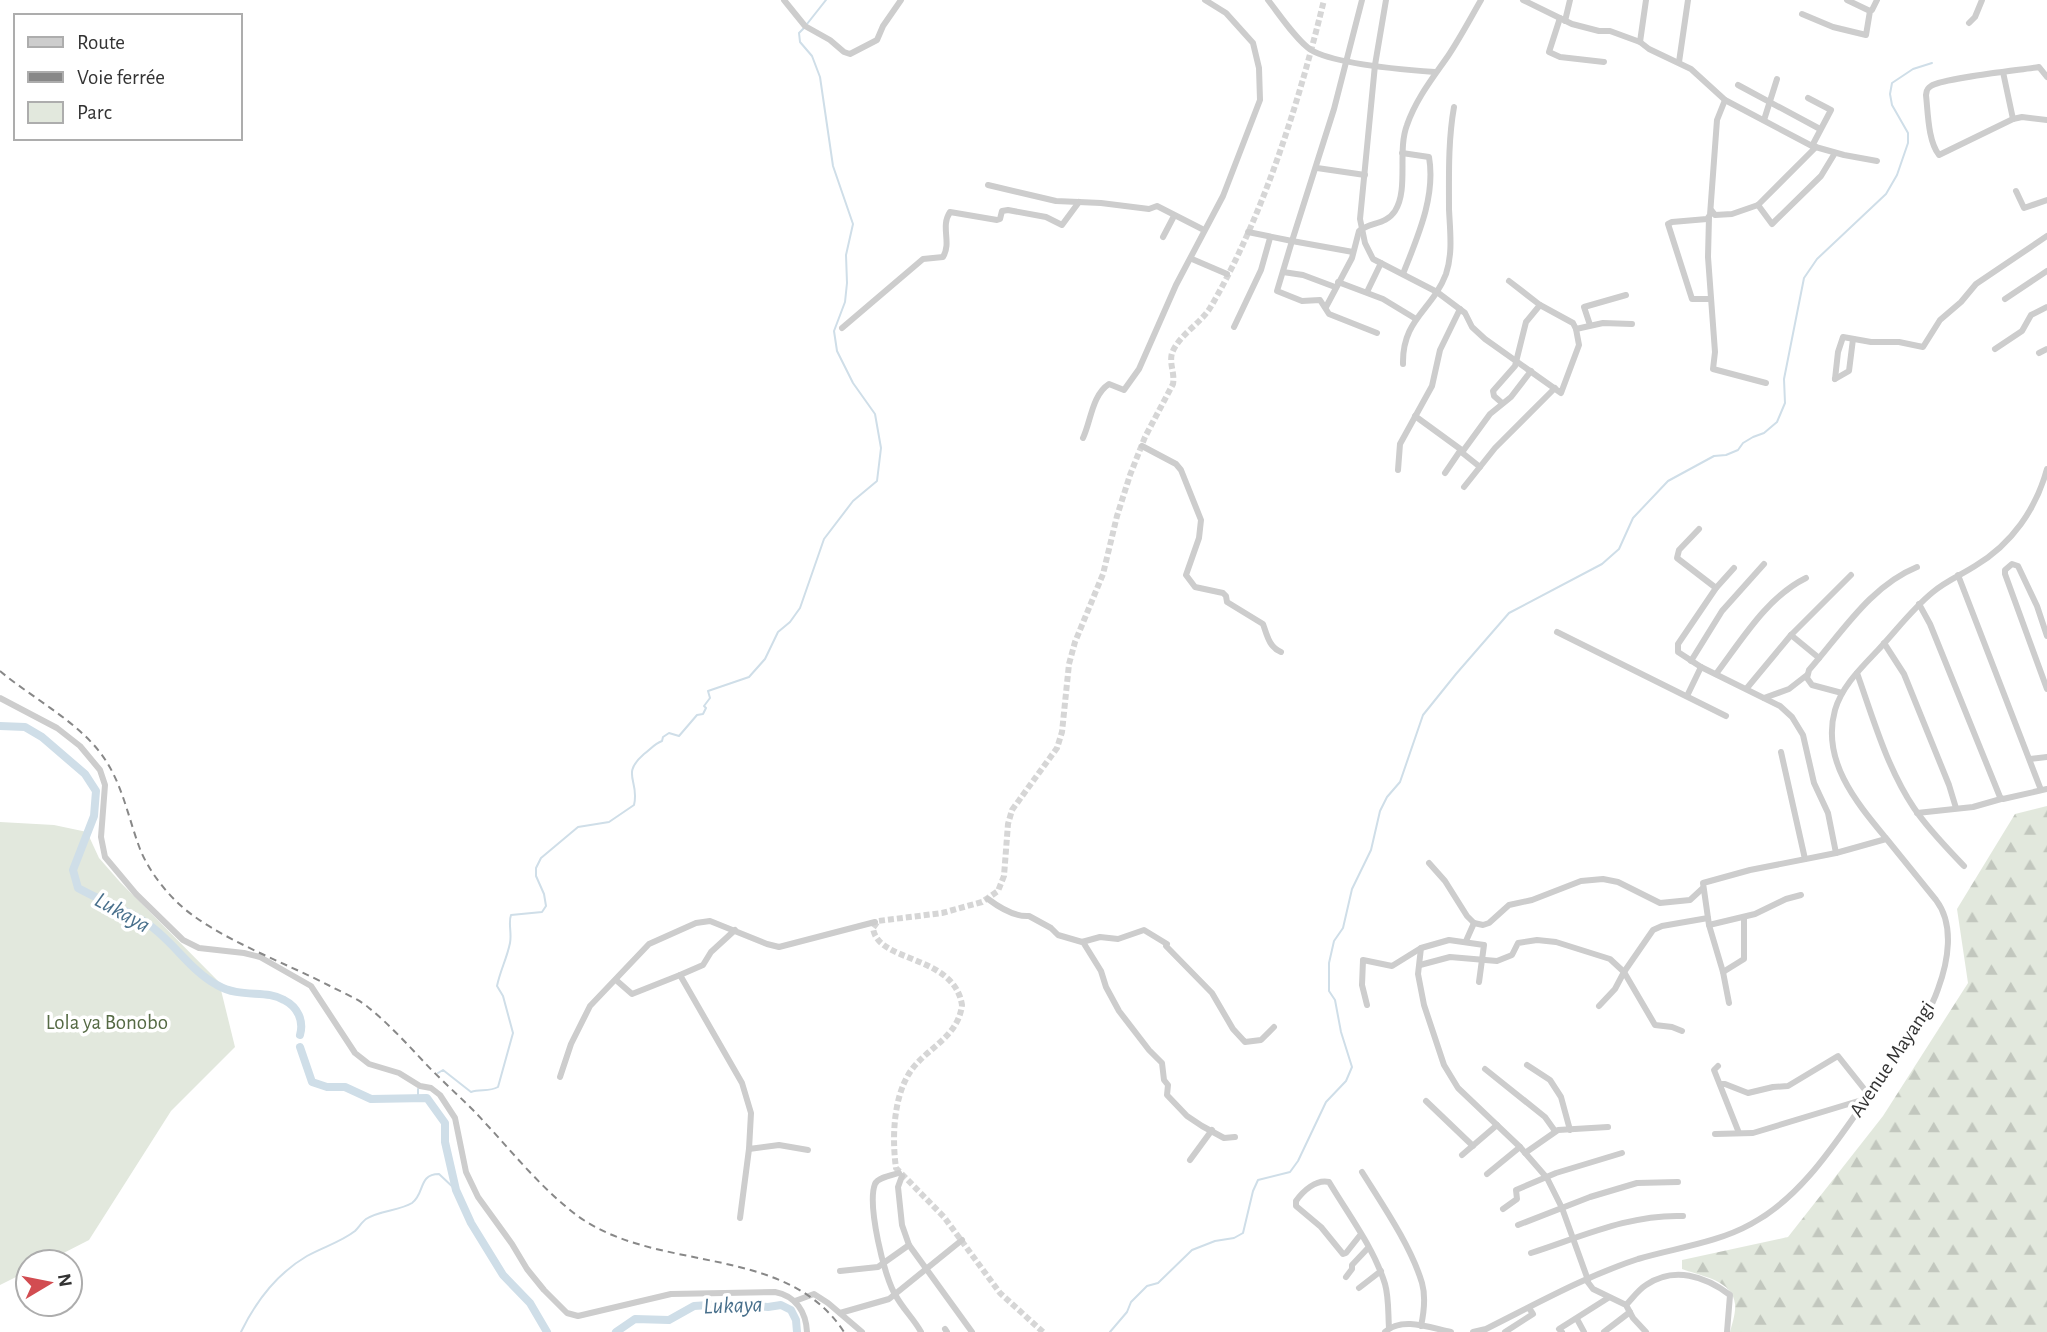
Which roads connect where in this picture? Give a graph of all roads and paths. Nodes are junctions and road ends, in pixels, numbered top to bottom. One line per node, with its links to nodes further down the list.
1 (784, 0): 2 (street)
2 (901, 0)
3 (1205, 0): 51 (street)
4 (1268, 0): 20 (street)
5 (1362, 0): 20 (street)
6 (1386, 0): 23 (street)
7 (1481, 0): 24 (street)
8 (1522, 0): 17 (street)
9 (1570, 0): 17 (street)
10 (1646, 0): 19 (street)
11 (1688, 0): 22 (street)
12 (1847, 0): 15 (street)
13 (1877, 0): 15 (street)
14 (1982, 0): 18 (street)
15 (1870, 11): 16 (street)
16 (1802, 14)
17 (1562, 20): 19 (street); 21 (street)
18 (1969, 23)
19 (1640, 42): 22 (street)
20 (1348, 60): 23 (street); 41 (street)
21 (1604, 62)
22 (1679, 62): 30 (street)
23 (1375, 65): 24 (street); 42 (street)
24 (1435, 72): 38 (street)
25 (2003, 72): 26 (street); 33 (street); 33 (street)
26 (2047, 77)
27 (1777, 79): 31 (street)
28 (1738, 85): 31 (street)
29 (1808, 98): 36 (street)
30 (1725, 100): 34 (street); 48 (street)
31 (1769, 103): 34 (street); 36 (street)
32 (1454, 107): 67 (street)
33 (2013, 119): 35 (street)
34 (1764, 120): 37 (street)
35 (2047, 120)
36 (1820, 129): 37 (street)
37 (1814, 146): 39 (street); 47 (street)
38 (1402, 153): 50 (street); 63 (street)
39 (1835, 153): 40 (street); 47 (street)
40 (1877, 161)
41 (1317, 168): 42 (street); 56 (street)
42 (1365, 175): 50 (street)
43 (988, 185): 46 (street)
44 (2016, 191): 45 (street)
45 (2047, 200)
46 (1079, 202): 49 (street); 79 (street)
47 (1758, 205): 48 (street)
48 (1711, 214): 69 (street); 69 (street)
49 (1174, 216): 51 (street); 54 (street)
50 (1362, 228): 57 (street); 59 (street)
51 (1204, 230): 58 (street)
52 (1248, 232): 55 (street)
53 (2047, 236): 82 (street)
54 (1163, 237)
55 (1270, 238): 56 (street); 78 (street)
56 (1292, 241): 57 (street); 61 (street)
57 (1353, 252): 65 (street)
58 (1192, 258): 62 (street); 95 (street)
59 (1381, 264): 63 (street); 66 (street)
60 (2047, 271): 70 (street)
61 (1283, 272): 65 (street); 72 (street)
62 (1227, 274)
63 (1403, 274): 67 (street)
64 (1509, 281): 71 (street)
65 (1337, 285): 66 (street); 72 (street)
66 (1367, 292): 75 (street)
67 (1437, 292): 74 (street); 75 (street)
68 (1626, 295): 77 (street)
69 (1710, 299): 91 (street)
70 (2004, 299)
71 (1540, 305): 80 (street); 83 (street)
72 (1326, 307): 81 (street)
73 (2047, 307): 84 (street)
74 (1460, 309): 86 (street); 94 (street)
75 (1416, 320): 89 (street)
76 (1632, 324): 77 (street)
77 (1590, 325): 80 (street)
78 (1234, 327)
79 (842, 328)
80 (1576, 329): 92 (street)
81 (1377, 333)
82 (1853, 339): 82 (street)
83 (1522, 342): 86 (street); 88 (street)
84 (1995, 349)
85 (2047, 349): 87 (street)
86 (1504, 352): 88 (street)
87 (2039, 353)
88 (1517, 361): 90 (street); 93 (street)
89 (1403, 364)
90 (1531, 371): 92 (street); 93 (street)
91 (1766, 383)
92 (1555, 388): 98 (street)
93 (1502, 403): 97 (street)
94 (1415, 416): 97 (street); 100 (street)
95 (1083, 438)
96 (1142, 446): 116 (street)
97 (1460, 451): 98 (street); 101 (street)
98 (1480, 467): 102 (street)
99 (2047, 469): 108 (street, Avenue Mayangi)
100 (1398, 470)
101 (1445, 473)
102 (1464, 487)
103 (1699, 529): 110 (street)
104 (1764, 564): 118 (street)
105 (1734, 568): 110 (street)
106 (1917, 568): 117 (street)
107 (1851, 575): 113 (street)
108 (1958, 575): 111 (street, Avenue Mayangi); 132 (street)
109 (1806, 578): 121 (street)
110 (1716, 588): 118 (street)
111 (1919, 604): 115 (street, Avenue Mayangi); 134 (street)
112 (1557, 632): 126 (street)
113 (1791, 635): 117 (street); 123 (street)
114 (2047, 636): 124 (street)
115 (1884, 643): 120 (street, Avenue Mayangi); 135 (street)
116 (1281, 652)
117 (1819, 659): 122 (street)
118 (1691, 661): 119 (street)
119 (1701, 667): 121 (street); 126 (street)
120 (1857, 673): 125 (street, Avenue Mayangi); 136 (street)
121 (1716, 674): 123 (street)
122 (1807, 675): 125 (street); 128 (street)
123 (1747, 688): 128 (street)
124 (2047, 689)
125 (1842, 693): 137 (street, Avenue Mayangi)
126 (1687, 696): 129 (street)
127 (0, 698): 211 (street)
128 (1764, 698): 138 (street)
129 (1727, 716)
130 (1781, 752): 139 (street)
131 (2047, 757): 132 (street)
132 (2030, 759): 133 (street)
133 (2044, 789): 134 (street)
134 (2001, 799): 135 (street)
135 (1956, 808): 136 (street)
136 (1917, 813): 141 (street)
137 (1886, 839): 138 (street); 170 (street, Avenue Mayangi)
138 (1836, 853): 139 (street)
139 (1805, 859): 142 (street)
140 (1429, 863): 148 (street)
141 (1964, 866)
142 (1703, 888): 146 (street); 148 (street)
143 (1801, 895): 145 (street)
144 (988, 899): 151 (street)
145 (1744, 918): 146 (street); 156 (street)
146 (1708, 921): 155 (street); 156 (street)
147 (875, 922): 149 (street)
148 (1474, 923): 150 (street)
149 (735, 930): 157 (street); 158 (street)
150 (1466, 941): 152 (street); 153 (street)
151 (1083, 942): 163 (street); 174 (street)
152 (1421, 948): 154 (street); 161 (street)
153 (1483, 961): 154 (street); 155 (street); 159 (street)
154 (1420, 965): 172 (street)
155 (1624, 972): 162 (street); 164 (street)
156 (1723, 972): 160 (street)
157 (680, 975): 158 (street); 181 (street)
158 (616, 980): 168 (street)
159 (1479, 982)
160 (1729, 1003)
161 (1367, 1005)
162 (1599, 1006)
163 (1274, 1027)
164 (1682, 1031)
165 (1527, 1065): 175 (street)
166 (1718, 1066): 169 (street)
167 (1485, 1069): 176 (street)
168 (560, 1077)
169 (1720, 1084): 170 (street); 177 (street)
170 (1868, 1096): 177 (street); 207 (street, Avenue Mayangi)
171 (1426, 1101): 180 (street)
172 (1497, 1125): 180 (street); 183 (street)
173 (1608, 1127): 175 (street)
174 (1212, 1130): 179 (street); 186 (street)
175 (1570, 1130): 176 (street)
176 (1555, 1131): 183 (street)
177 (1740, 1133): 178 (street)
178 (1715, 1134)
179 (1235, 1137)
180 (1473, 1146): 185 (street)
181 (749, 1149): 182 (street); 194 (street)
182 (808, 1150)
183 (1523, 1150): 188 (street); 189 (street)
184 (1622, 1153): 189 (street)
185 (1462, 1155)
186 (1190, 1160)
187 (1362, 1172): 217 (street)
188 (1487, 1174)
189 (1547, 1178): 191 (street); 192 (street)
190 (1678, 1182): 191 (street)
191 (1562, 1208): 195 (street); 198 (street)
192 (1503, 1209)
193 (1683, 1216): 198 (street)
194 (740, 1219)
195 (1518, 1225)
196 (1361, 1234): 196 (street); 200 (street)
197 (962, 1240): 203 (street)
198 (1573, 1240): 201 (street); 207 (street)
199 (909, 1245): 202 (street); 202 (street); 203 (street)
200 (1368, 1248): 205 (street); 206 (street)
201 (1531, 1254)
202 (884, 1264): 204 (street); 209 (street)
203 (926, 1269): 209 (street); 223 (street)
204 (840, 1271)
205 (1381, 1271): 208 (street); 218 (street)
206 (1346, 1277)
207 (1587, 1280): 210 (street); 213 (street, Avenue Mayangi)
208 (1359, 1288)
209 (894, 1295): 215 (street); 222 (street)
210 (1608, 1298): 212 (street); 216 (street)
211 (795, 1301): 215 (street); 220 (street)
212 (1626, 1305): 214 (street); 230 (street)
213 (1529, 1308): 219 (street); 225 (street, Avenue Mayangi)
214 (1630, 1312): 228 (street); 229 (street)
215 (840, 1313): 221 (street)
216 (1577, 1319): 226 (street); 227 (street)
217 (1421, 1326): 218 (street); 224 (street)
218 (1387, 1330)
219 (1508, 1331)
220 (807, 1332)
221 (862, 1332)
222 (921, 1332)
223 (972, 1332)
224 (1451, 1332)
225 (1474, 1332)
226 (1562, 1332)
227 (1584, 1332)
228 (1604, 1332)
229 (1646, 1332)
230 (1727, 1332)

